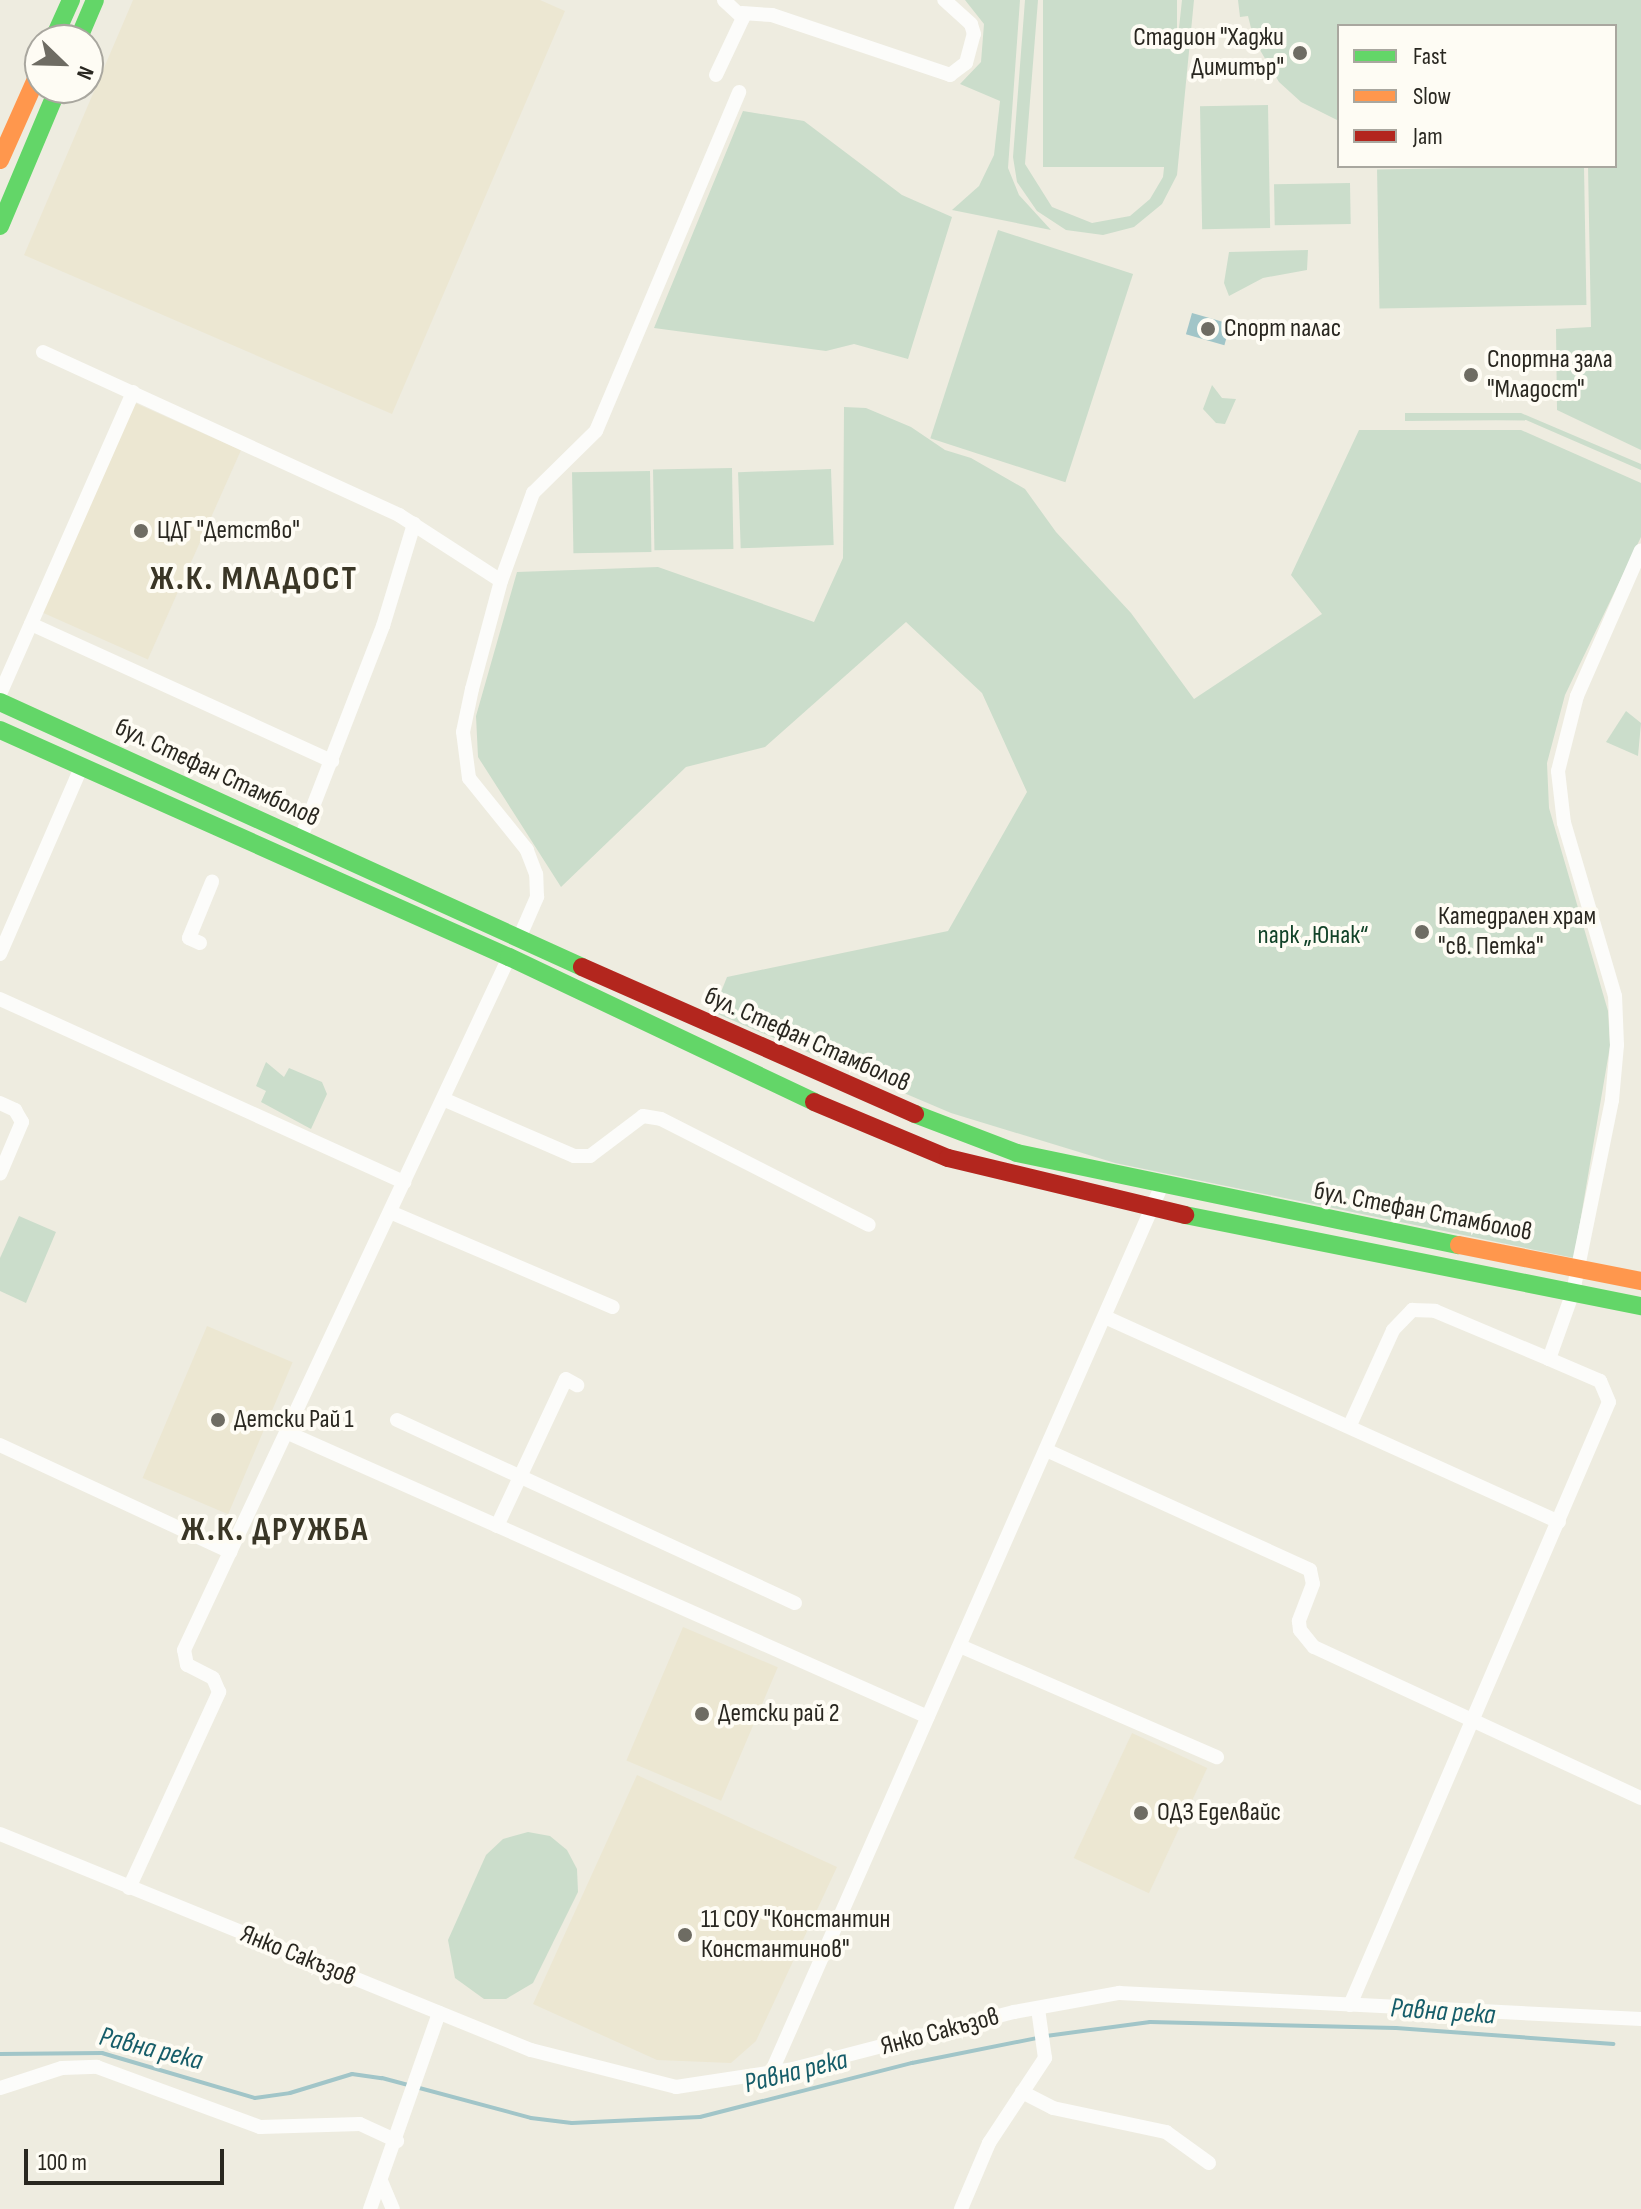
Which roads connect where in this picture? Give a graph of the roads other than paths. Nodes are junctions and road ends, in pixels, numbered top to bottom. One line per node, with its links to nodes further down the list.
1 (71, 0): 6 (main road)
2 (95, 0): 7 (main road)
3 (724, 0): 5 (street)
4 (944, 0): 5 (street)
5 (742, 13): 8 (street)
6 (60, 24)
7 (85, 24)
8 (716, 75)
9 (739, 92): 18 (street)
10 (25, 104): 12 (main road)
11 (51, 104): 13 (main road)
12 (0, 160)
13 (0, 226)
14 (43, 352): 15 (street)
15 (133, 392): 16 (street); 19 (street)
16 (414, 524): 18 (street); 23 (street)
17 (1641, 550): 40 (street)
18 (501, 581): 27 (street)
19 (31, 624): 20 (street); 23 (street)
20 (0, 694)
21 (0, 702): 25 (main road, бул. Стефан Стамболов)
22 (0, 730): 24 (main road, бул. Стефан Стамболов)
23 (332, 761): 25 (street)
24 (81, 768): 29 (street); 30 (main road, бул. Стефан Стамболов)
25 (300, 840): 27 (main road, бул. Стефан Стамболов)
26 (212, 882): 28 (street)
27 (520, 936): 30 (main road); 36 (main road, бул. Стефан Стамболов)
28 (200, 943)
29 (0, 954)
30 (509, 957): 32 (street); 37 (main road, бул. Стефан Стамболов)
31 (0, 999): 35 (street)
32 (443, 1099): 35 (street); 39 (street)
33 (0, 1103): 34 (street)
34 (0, 1174)
35 (404, 1182): 38 (street)
36 (1161, 1187): 37 (street); 40 (main road, бул. Стефан Стамболов)
37 (1152, 1208): 42 (main road, бул. Стефан Стамболов); 45 (street)
38 (390, 1212): 44 (street); 50 (street)
39 (869, 1225)
40 (1578, 1269): 41 (main road, бул. Стефан Стамболов); 42 (street)
41 (1641, 1281)
42 (1573, 1292): 43 (main road, бул. Стефан Стамболов); 46 (street)
43 (1641, 1306)
44 (613, 1307)
45 (1105, 1317): 49 (street); 52 (street)
46 (1549, 1359): 49 (street); 54 (street)
47 (577, 1385): 53 (street)
48 (397, 1420): 53 (street)
49 (1350, 1425): 54 (street)
50 (286, 1432): 55 (street); 56 (street)
51 (0, 1445): 56 (street)
52 (1046, 1450): 58 (street); 60 (street)
53 (520, 1477): 55 (street); 57 (street)
54 (1559, 1522): 60 (street)
55 (497, 1526): 59 (street)
56 (230, 1552): 64 (street)
57 (795, 1603)
58 (960, 1646): 59 (street); 61 (street)
59 (928, 1717): 69 (street)
60 (1472, 1723): 62 (street); 65 (street)
61 (1217, 1757)
62 (1641, 1798)
63 (0, 1834): 64 (street, Янко Сакъзов)
64 (129, 1888): 66 (street, Янко Сакъзов)
65 (1350, 2005): 67 (street, Янко Сакъзов); 68 (street, Янко Сакъзов)
66 (439, 2013): 69 (street, Янко Сакъзов); 72 (street)
67 (1039, 2016): 69 (street, Янко Сакъзов); 71 (street)
68 (1641, 2019)
69 (771, 2073)
70 (0, 2088): 72 (street)
71 (1022, 2092): 73 (street); 77 (street)
72 (397, 2141): 74 (street)
73 (1209, 2163)
74 (381, 2181): 75 (street); 76 (street)
75 (370, 2209)
76 (393, 2209)
77 (961, 2209)

